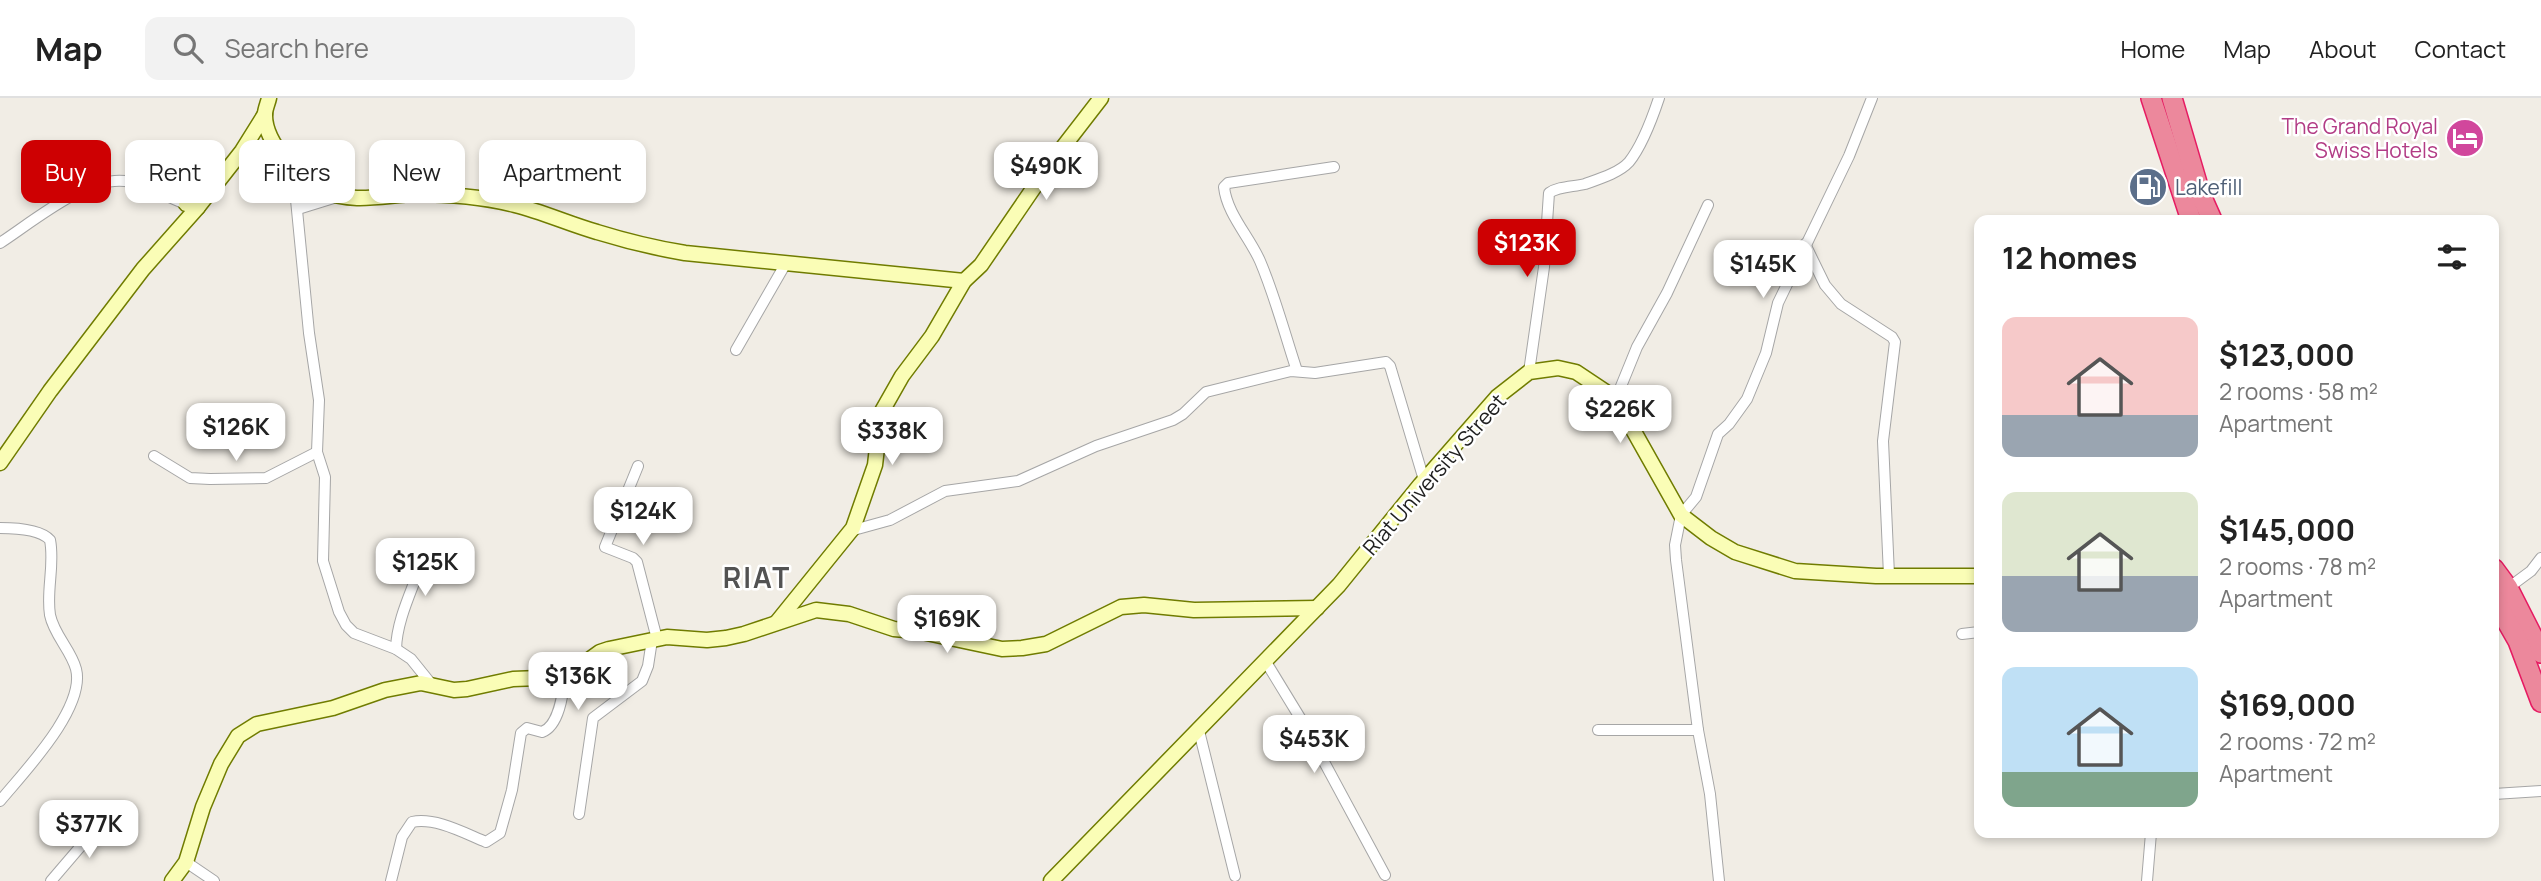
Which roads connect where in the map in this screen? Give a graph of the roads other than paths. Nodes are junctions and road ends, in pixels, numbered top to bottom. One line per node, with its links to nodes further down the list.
1 (269, 98): 7 (street)
2 (1101, 98): 21 (street)
3 (1659, 98): 24 (street)
4 (1872, 98): 19 (street)
5 (2151, 98): 16 (highway)
6 (2172, 98): 17 (highway)
7 (265, 114): 8 (street); 14 (street)
8 (274, 140)
9 (1334, 167): 23 (street)
10 (355, 197): 20 (street)
11 (297, 203): 15 (street)
12 (316, 203): 15 (street)
13 (1708, 205): 25 (street)
14 (192, 206): 18 (street); 28 (street)
15 (298, 208): 26 (street)
16 (2189, 215)
17 (2210, 215)
18 (0, 243)
19 (1805, 244): 31 (street); 36 (street)
20 (786, 263): 21 (street); 22 (street)
21 (964, 281): 33 (street)
22 (736, 350)
23 (1297, 371): 30 (street); 33 (street)
24 (1529, 372): 25 (street); 30 (street, Riat University Street)
25 (1615, 401): 31 (street)
26 (317, 452): 27 (street); 44 (street)
27 (153, 456)
28 (1, 460)
29 (638, 466): 43 (street)
30 (1424, 480): 39 (street, Riat University Street)
31 (1681, 515): 36 (street); 51 (street)
32 (0, 528): 55 (street)
33 (850, 531): 40 (street)
34 (427, 544): 44 (street)
35 (2541, 558): 38 (street)
36 (1889, 575): 37 (street)
37 (1974, 576)
38 (2501, 594): 45 (highway); 49 (highway)
39 (1317, 608): 40 (street); 46 (street, Riat University Street)
40 (775, 625): 43 (street)
41 (1974, 633): 42 (street)
42 (1962, 634)
43 (654, 639): 47 (street); 56 (street)
44 (396, 649): 48 (street)
45 (2541, 653)
46 (1266, 662): 52 (street, Riat University Street); 60 (street)
47 (565, 677): 48 (street); 65 (street)
48 (432, 685): 59 (street)
49 (2541, 702)
50 (1598, 730): 51 (street)
51 (1698, 730): 67 (street)
52 (1199, 731): 61 (street); 66 (street, Riat University Street)
53 (2541, 791): 54 (street)
54 (2499, 794)
55 (0, 801)
56 (579, 814)
57 (104, 819): 62 (street)
58 (2151, 838): 68 (street)
59 (186, 862): 63 (street); 64 (street)
60 (1385, 875)
61 (1236, 876)
62 (51, 881)
63 (172, 881)
64 (214, 881)
65 (391, 881)
66 (1051, 881)
67 (1719, 881)
68 (2147, 881)

